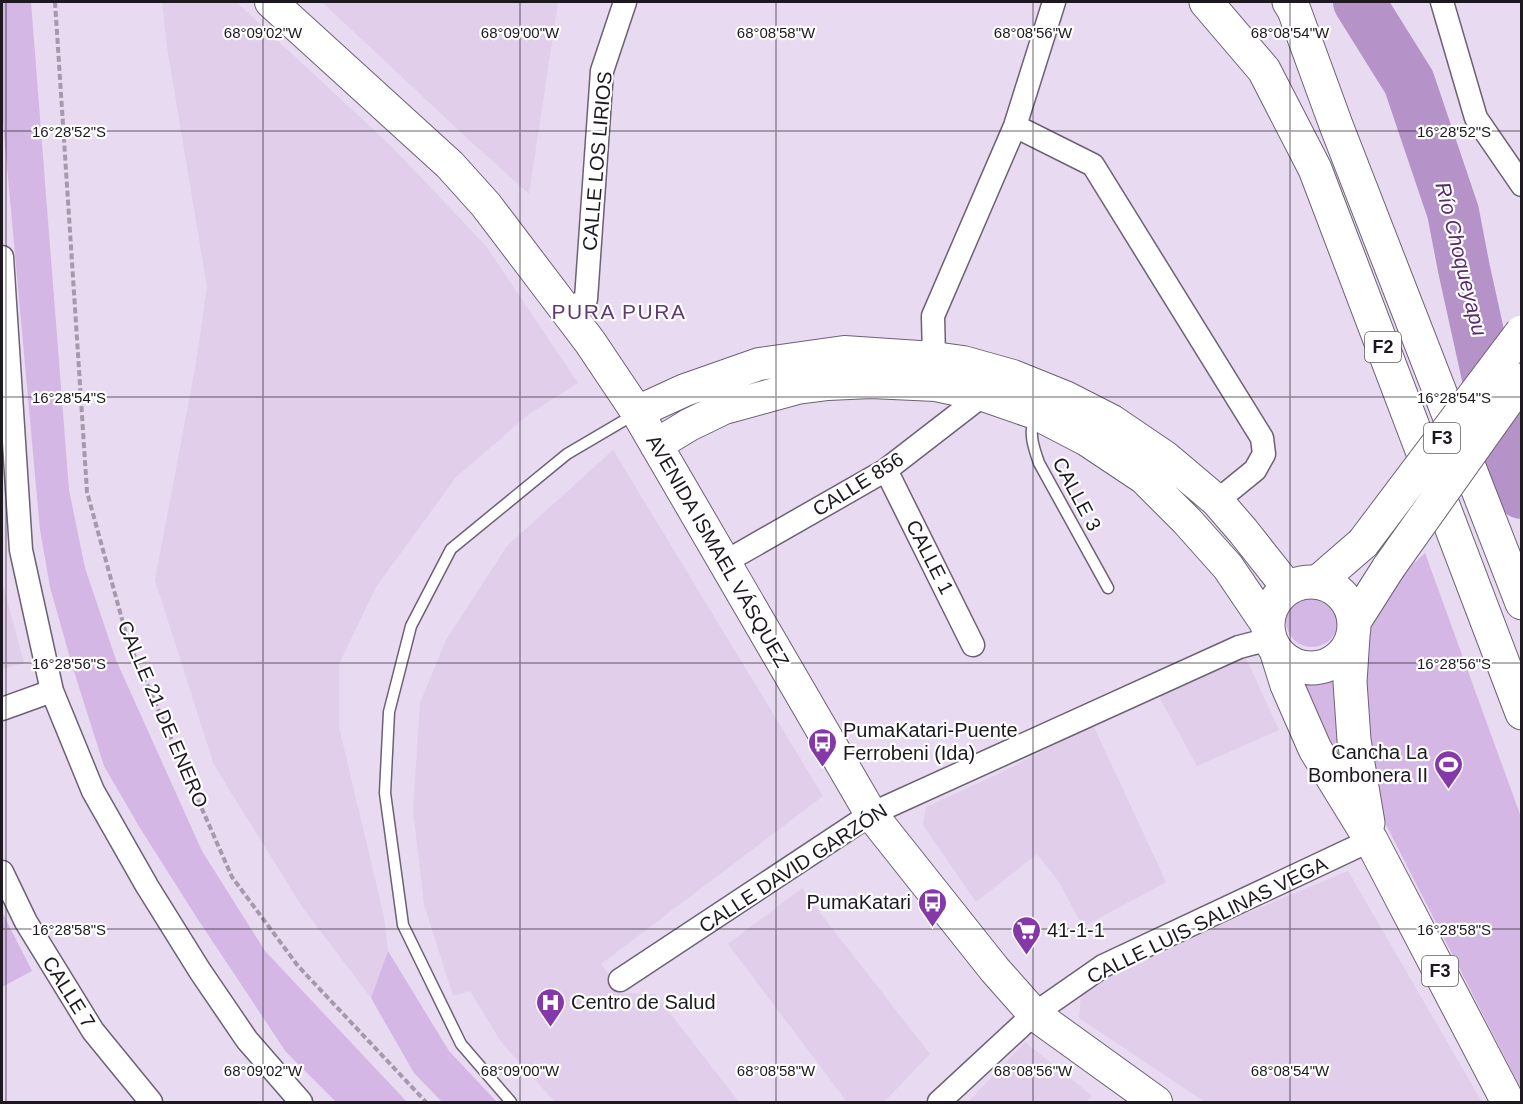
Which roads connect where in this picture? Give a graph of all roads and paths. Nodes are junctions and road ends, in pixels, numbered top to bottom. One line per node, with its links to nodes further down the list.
1 (56, 2): 38 (path, CALLE 21 DE ENERO)
2 (271, 2): 11 (street, AVENIDA ISMAEL VÁSQUEZ)
3 (625, 2): 11 (street, CALLE LOS LIRIOS)
4 (1054, 2): 8 (street)
5 (1206, 2): 30 (highway, F2)
6 (1289, 2): 24 (highway, F2)
7 (1442, 2): 9 (street)
8 (1015, 126): 13 (street); 20 (street)
9 (1521, 185)
10 (2, 257): 28 (street)
11 (567, 312): 16 (street, AVENIDA ISMAEL VÁSQUEZ)
12 (1521, 332): 22 (highway, F3, bridge)
13 (934, 358): 16 (street); 20 (street)
14 (1521, 380): 25 (highway, F3, bridge)
15 (983, 395): 17 (street); 18 (street); 19 (street, CALLE 856)
16 (637, 412): 18 (street, AVENIDA ISMAEL VÁSQUEZ); 39 (lane)
17 (1035, 413): 23 (lane, CALLE 3); 26 (street)
18 (656, 445): 21 (street, AVENIDA ISMAEL VÁSQUEZ)
19 (886, 470): 21 (street, CALLE 856); 27 (street, CALLE 1)
20 (1217, 501): 22 (street)
21 (725, 562): 31 (street, AVENIDA ISMAEL VÁSQUEZ)
22 (1303, 585): 25 (highway, F3); 26 (highway, F3)
23 (1108, 588)
24 (1521, 603)
25 (1353, 629): 26 (highway, F3); 32 (highway, F3)
26 (1272, 638): 31 (street, CALLE DAVID GARZÓN); 32 (highway, F3)
27 (973, 645)
28 (52, 692): 29 (street); 37 (street)
29 (2, 709)
30 (1521, 713)
31 (871, 814): 34 (street, CALLE DAVID GARZÓN); 35 (street, AVENIDA ISMAEL VÁSQUEZ)
32 (1371, 840): 35 (street, CALLE LUIS SALINAS VEGA); 42 (highway, F3)
33 (2, 872): 36 (street, CALLE 7)
34 (620, 980)
35 (1034, 1014): 40 (street, CALLE LUIS SALINAS VEGA); 41 (street, AVENIDA ISMAEL VÁSQUEZ)
36 (150, 1102)
37 (301, 1102)
38 (426, 1102)
39 (511, 1102)
40 (939, 1102)
41 (1156, 1102)
42 (1508, 1102)

